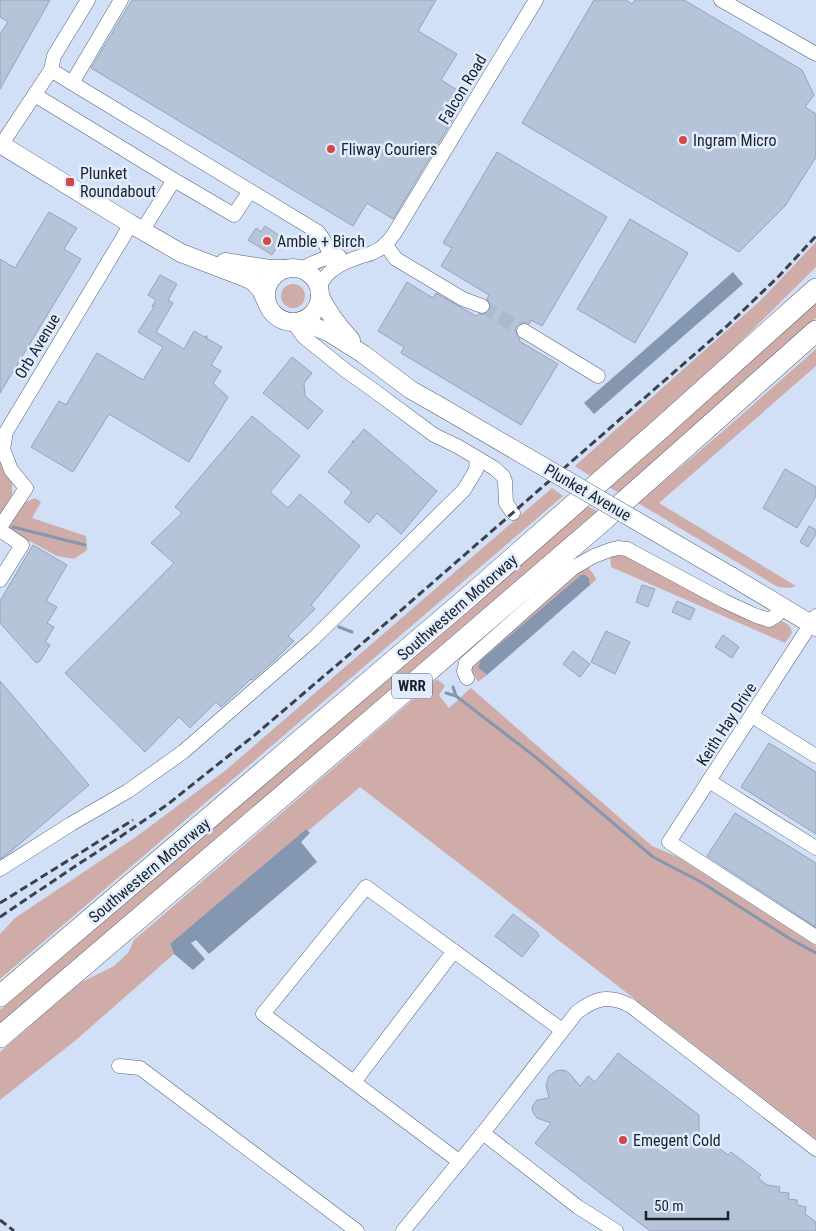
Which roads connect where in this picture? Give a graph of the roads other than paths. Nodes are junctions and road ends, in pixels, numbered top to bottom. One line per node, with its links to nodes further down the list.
1 (88, 0): 6 (street)
2 (121, 0): 7 (street)
3 (536, 0): 13 (street, Falcon Road)
4 (721, 0): 5 (street)
5 (816, 54)
6 (51, 70): 7 (street); 8 (street)
7 (72, 83): 11 (street)
8 (34, 95): 9 (street); 10 (street)
9 (1, 144): 12 (main road)
10 (174, 180): 11 (street); 12 (street, Orb Avenue)
11 (250, 191): 14 (street)
12 (137, 227): 16 (main road); 30 (street, Orb Avenue)
13 (385, 244): 15 (street, Falcon Road); 22 (street)
14 (330, 256): 15 (street); 17 (street)
15 (358, 258): 20 (street, Falcon Road)
16 (202, 260): 17 (main road); 21 (main road)
17 (293, 269): 20 (main road); 21 (main road)
18 (816, 281): 24 (highway)
19 (816, 289): 24 (highway, Southwestern Motorway / WRR)
20 (320, 294): 23 (main road); 27 (main road, Plunket Avenue)
21 (266, 301): 23 (main road)
22 (482, 306)
23 (297, 322): 27 (main road, Plunket Avenue); 29 (street)
24 (779, 322): 45 (highway, Southwestern Motorway / WRR)
25 (524, 331): 28 (street)
26 (816, 331): 47 (highway, Southwestern Motorway / WRR)
27 (363, 354): 35 (main road, Plunket Avenue, bridge)
28 (598, 376)
29 (477, 458): 31 (street); 42 (street)
30 (13, 507): 32 (street); 33 (street)
31 (513, 513)
32 (0, 518)
33 (0, 528): 34 (street)
34 (0, 580)
35 (782, 607): 36 (main road, Plunket Avenue); 37 (street)
36 (814, 622): 38 (street, Keith Hay Drive)
37 (467, 678)
38 (752, 716): 39 (street); 40 (street, Keith Hay Drive)
39 (816, 756)
40 (709, 781): 41 (street); 43 (street, Keith Hay Drive)
41 (816, 848)
42 (0, 869)
43 (816, 937)
44 (454, 951): 46 (street); 49 (street); 49 (street)
45 (0, 996)
46 (562, 1030): 50 (street); 51 (street)
47 (1, 1036)
48 (119, 1066): 53 (street)
49 (354, 1082): 52 (street)
50 (483, 1133): 52 (street); 55 (street)
51 (816, 1149)
52 (460, 1162): 54 (street)
53 (357, 1231)
54 (403, 1231)
55 (616, 1231)

